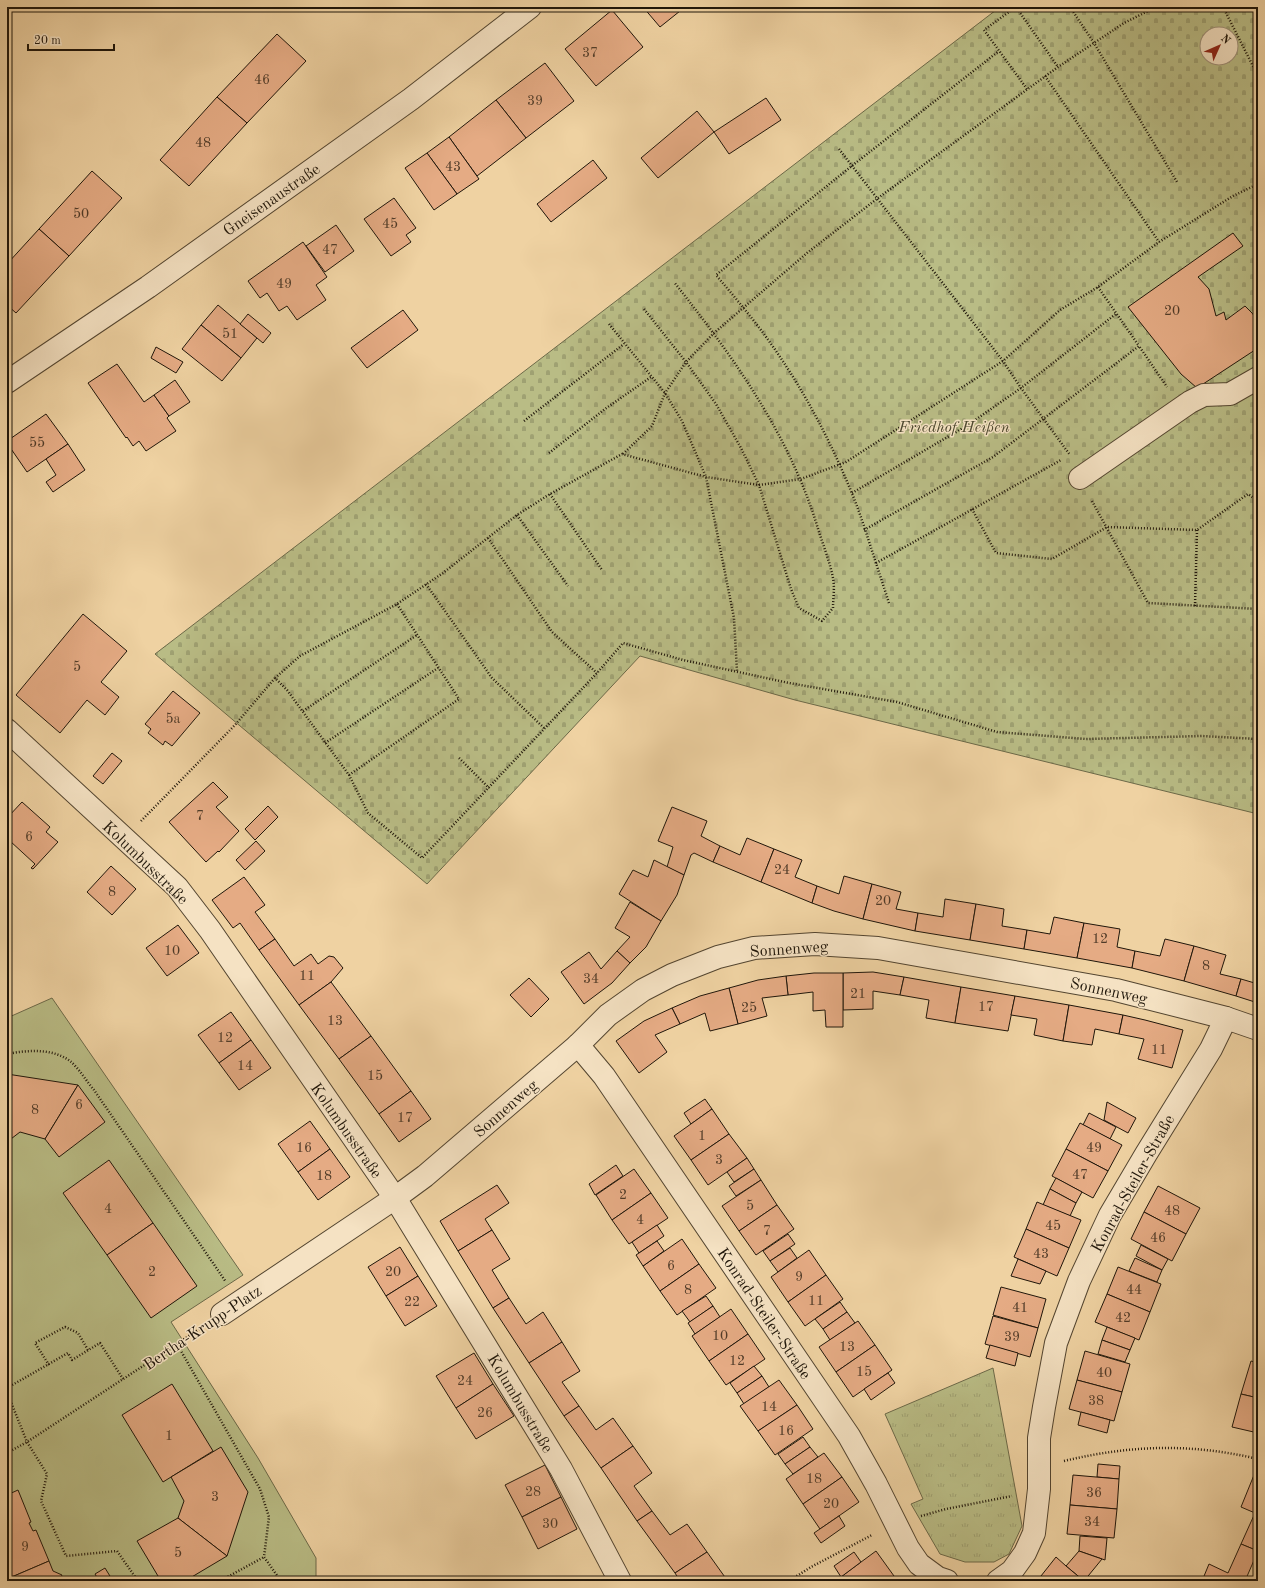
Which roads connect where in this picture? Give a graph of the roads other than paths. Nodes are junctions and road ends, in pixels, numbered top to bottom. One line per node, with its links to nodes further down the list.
1 (530, 7): 3 (street, Gneisenaustraße)
2 (1258, 378): 4 (street)
3 (7, 382)
4 (1080, 478)
5 (7, 730): 9 (street, Kolumbusstraße)
6 (1226, 1018): 7 (street, Sonnenweg); 8 (street, Sonnenweg); 13 (street, Konrad-Steiler-Straße)
7 (1258, 1029)
8 (578, 1045): 9 (street, Sonnenweg); 12 (street, Konrad-Steiler-Straße)
9 (395, 1198): 10 (street, Bertha-Krupp-Platz); 11 (street, Kolumbusstraße)
10 (222, 1314)
11 (620, 1581)
12 (947, 1581)
13 (998, 1581)

